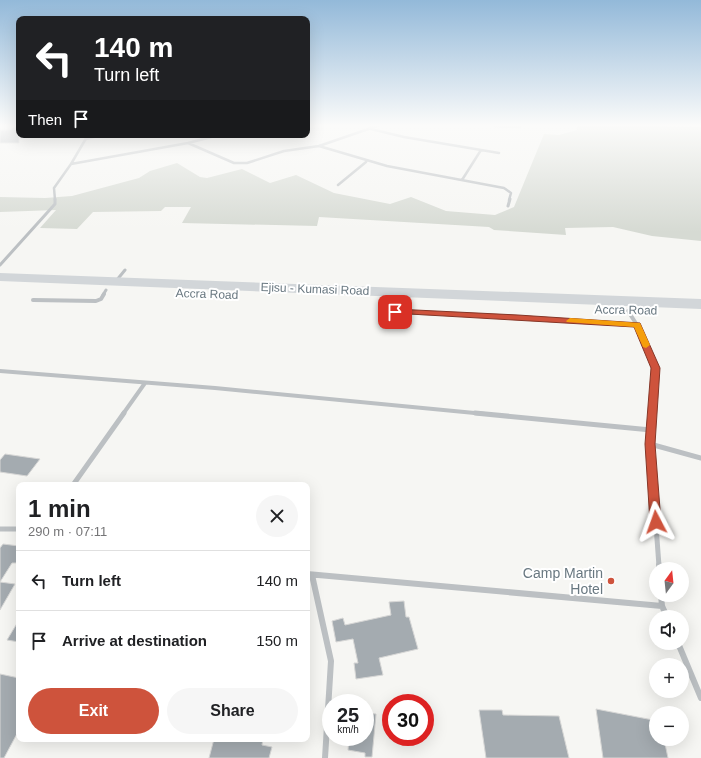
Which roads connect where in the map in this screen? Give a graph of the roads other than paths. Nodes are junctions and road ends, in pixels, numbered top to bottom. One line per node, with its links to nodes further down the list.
1 (73, 161): 7 (street)
2 (86, 161): 7 (street)
3 (230, 161): 4 (street)
4 (251, 161)
5 (474, 161): 8 (street)
6 (366, 162): 8 (street); 9 (street)
7 (71, 164): 12 (street)
8 (462, 180): 10 (street)
9 (338, 185)
10 (508, 206)
11 (0, 260): 12 (street)
12 (6, 260): 13 (street)
13 (0, 265)
14 (0, 277): 15 (highway, Ejisu - Kumasi Road)
15 (116, 281): 16 (highway, Accra Road); 17 (street); 18 (highway, Ejisu - Kumasi Road); 19 (highway, Accra Road)
16 (0, 287)
17 (33, 300)
18 (701, 304)
19 (628, 311): 21 (highway, Accra Road); 22 (street)
20 (395, 312): 22 (street)
21 (701, 312)
22 (637, 325): 25 (street)
23 (0, 371): 24 (street)
24 (145, 383): 25 (street); 28 (street)
25 (651, 430): 26 (street)
26 (650, 444): 27 (street); 31 (street)
27 (701, 458)
28 (75, 482)
29 (0, 529): 30 (street)
30 (16, 530)
31 (658, 562)
32 (310, 574): 34 (street); 38 (street)
33 (662, 602): 34 (street)
34 (662, 606): 35 (street)
35 (664, 610)
36 (681, 650): 37 (street)
37 (701, 698)
38 (325, 758)

